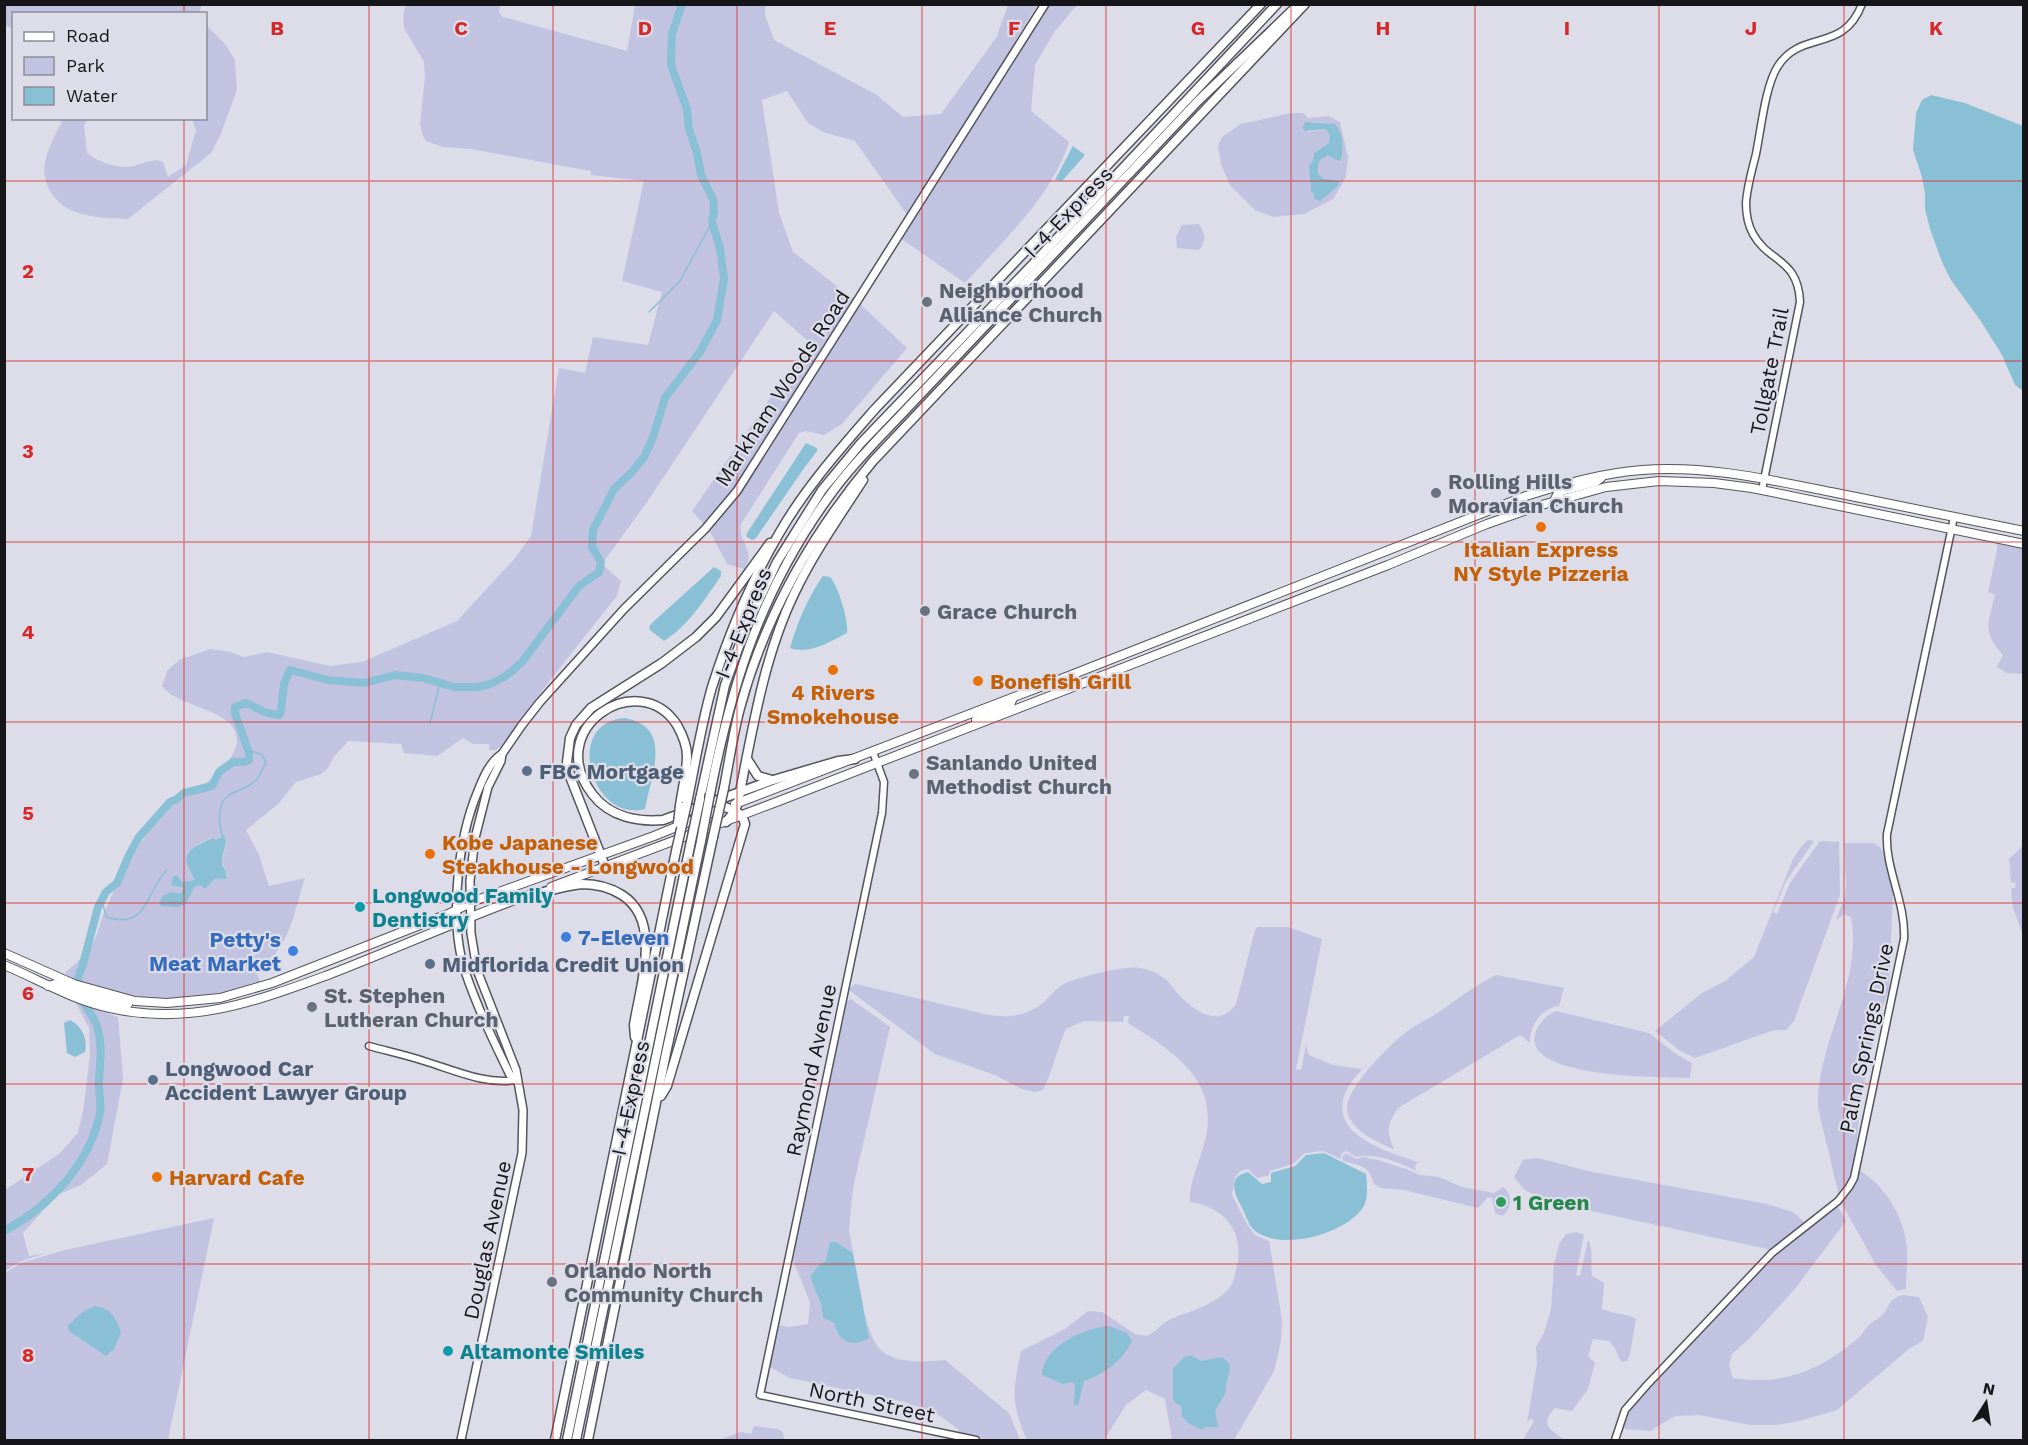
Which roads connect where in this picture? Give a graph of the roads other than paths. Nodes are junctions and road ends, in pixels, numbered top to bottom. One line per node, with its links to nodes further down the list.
1 (1045, 4): 28 (main road, Markham Woods Road)
2 (1255, 4): 8 (highway)
3 (1261, 4): 8 (highway)
4 (1277, 4): 56 (highway, I-4 Express, bridge)
5 (1299, 4): 57 (highway, I-4 Express, bridge)
6 (1305, 4): 9 (highway)
7 (1862, 4): 11 (street, Tollgate Trail)
8 (1226, 42): 19 (highway)
9 (873, 461): 29 (highway); 52 (highway, bridge)
10 (1604, 475): 11 (main road); 13 (main road); 14 (main road)
11 (1764, 478): 12 (street, Tollgate Trail); 15 (main road)
12 (1761, 490): 14 (main road); 17 (main road)
13 (1526, 496): 16 (main road); 21 (main road)
14 (1554, 501): 16 (main road)
15 (1954, 517): 17 (street, Palm Springs Drive); 18 (main road)
16 (1487, 524): 22 (main road)
17 (1952, 529): 20 (main road); 60 (street, Palm Springs Drive)
18 (2024, 531)
19 (780, 532): 34 (highway); 38 (highway)
20 (2024, 544)
21 (1241, 608): 22 (main road); 23 (main road)
22 (1202, 637): 25 (main road)
23 (1061, 680): 24 (main road); 25 (main road)
24 (1013, 698): 26 (main road); 27 (main road)
25 (1016, 709): 26 (main road)
26 (964, 730): 31 (main road)
27 (873, 752): 30 (main road); 31 (street, Raymond Avenue)
28 (502, 754): 41 (main road, Markham Woods Road); 42 (main road, Markham Woods Road)
29 (747, 759): 32 (highway); 33 (highway)
30 (855, 759): 32 (highway); 36 (main road)
31 (878, 762): 36 (main road); 53 (street, Raymond Avenue)
32 (773, 780): 33 (highway)
33 (740, 790): 34 (highway); 36 (highway)
34 (683, 805): 50 (highway, bridge)
35 (725, 807): 36 (highway); 38 (main road)
36 (738, 809): 37 (highway); 52 (highway)
37 (726, 822): 39 (main road)
38 (600, 855): 39 (highway); 41 (main road)
39 (605, 866): 40 (main road)
40 (519, 898): 43 (main road); 50 (highway)
41 (470, 903): 42 (main road); 43 (main road, Markham Woods Road)
42 (458, 909): 44 (main road, Markham Woods Road); 48 (main road)
43 (470, 917): 44 (main road); 51 (main road, Markham Woods Road)
44 (458, 923): 47 (main road); 51 (main road, Markham Woods Road)
45 (4, 953): 48 (main road)
46 (4, 966): 47 (main road)
47 (48, 986): 48 (main road)
48 (88, 992)
49 (369, 1046): 51 (street)
50 (636, 1049): 55 (highway)
51 (516, 1080): 54 (main road, Douglas Avenue)
52 (658, 1098): 58 (highway)
53 (760, 1395): 59 (street, North Street)
54 (461, 1440)
55 (555, 1440)
56 (567, 1440)
57 (576, 1440)
58 (588, 1440)
59 (976, 1440)
60 (1615, 1440)

